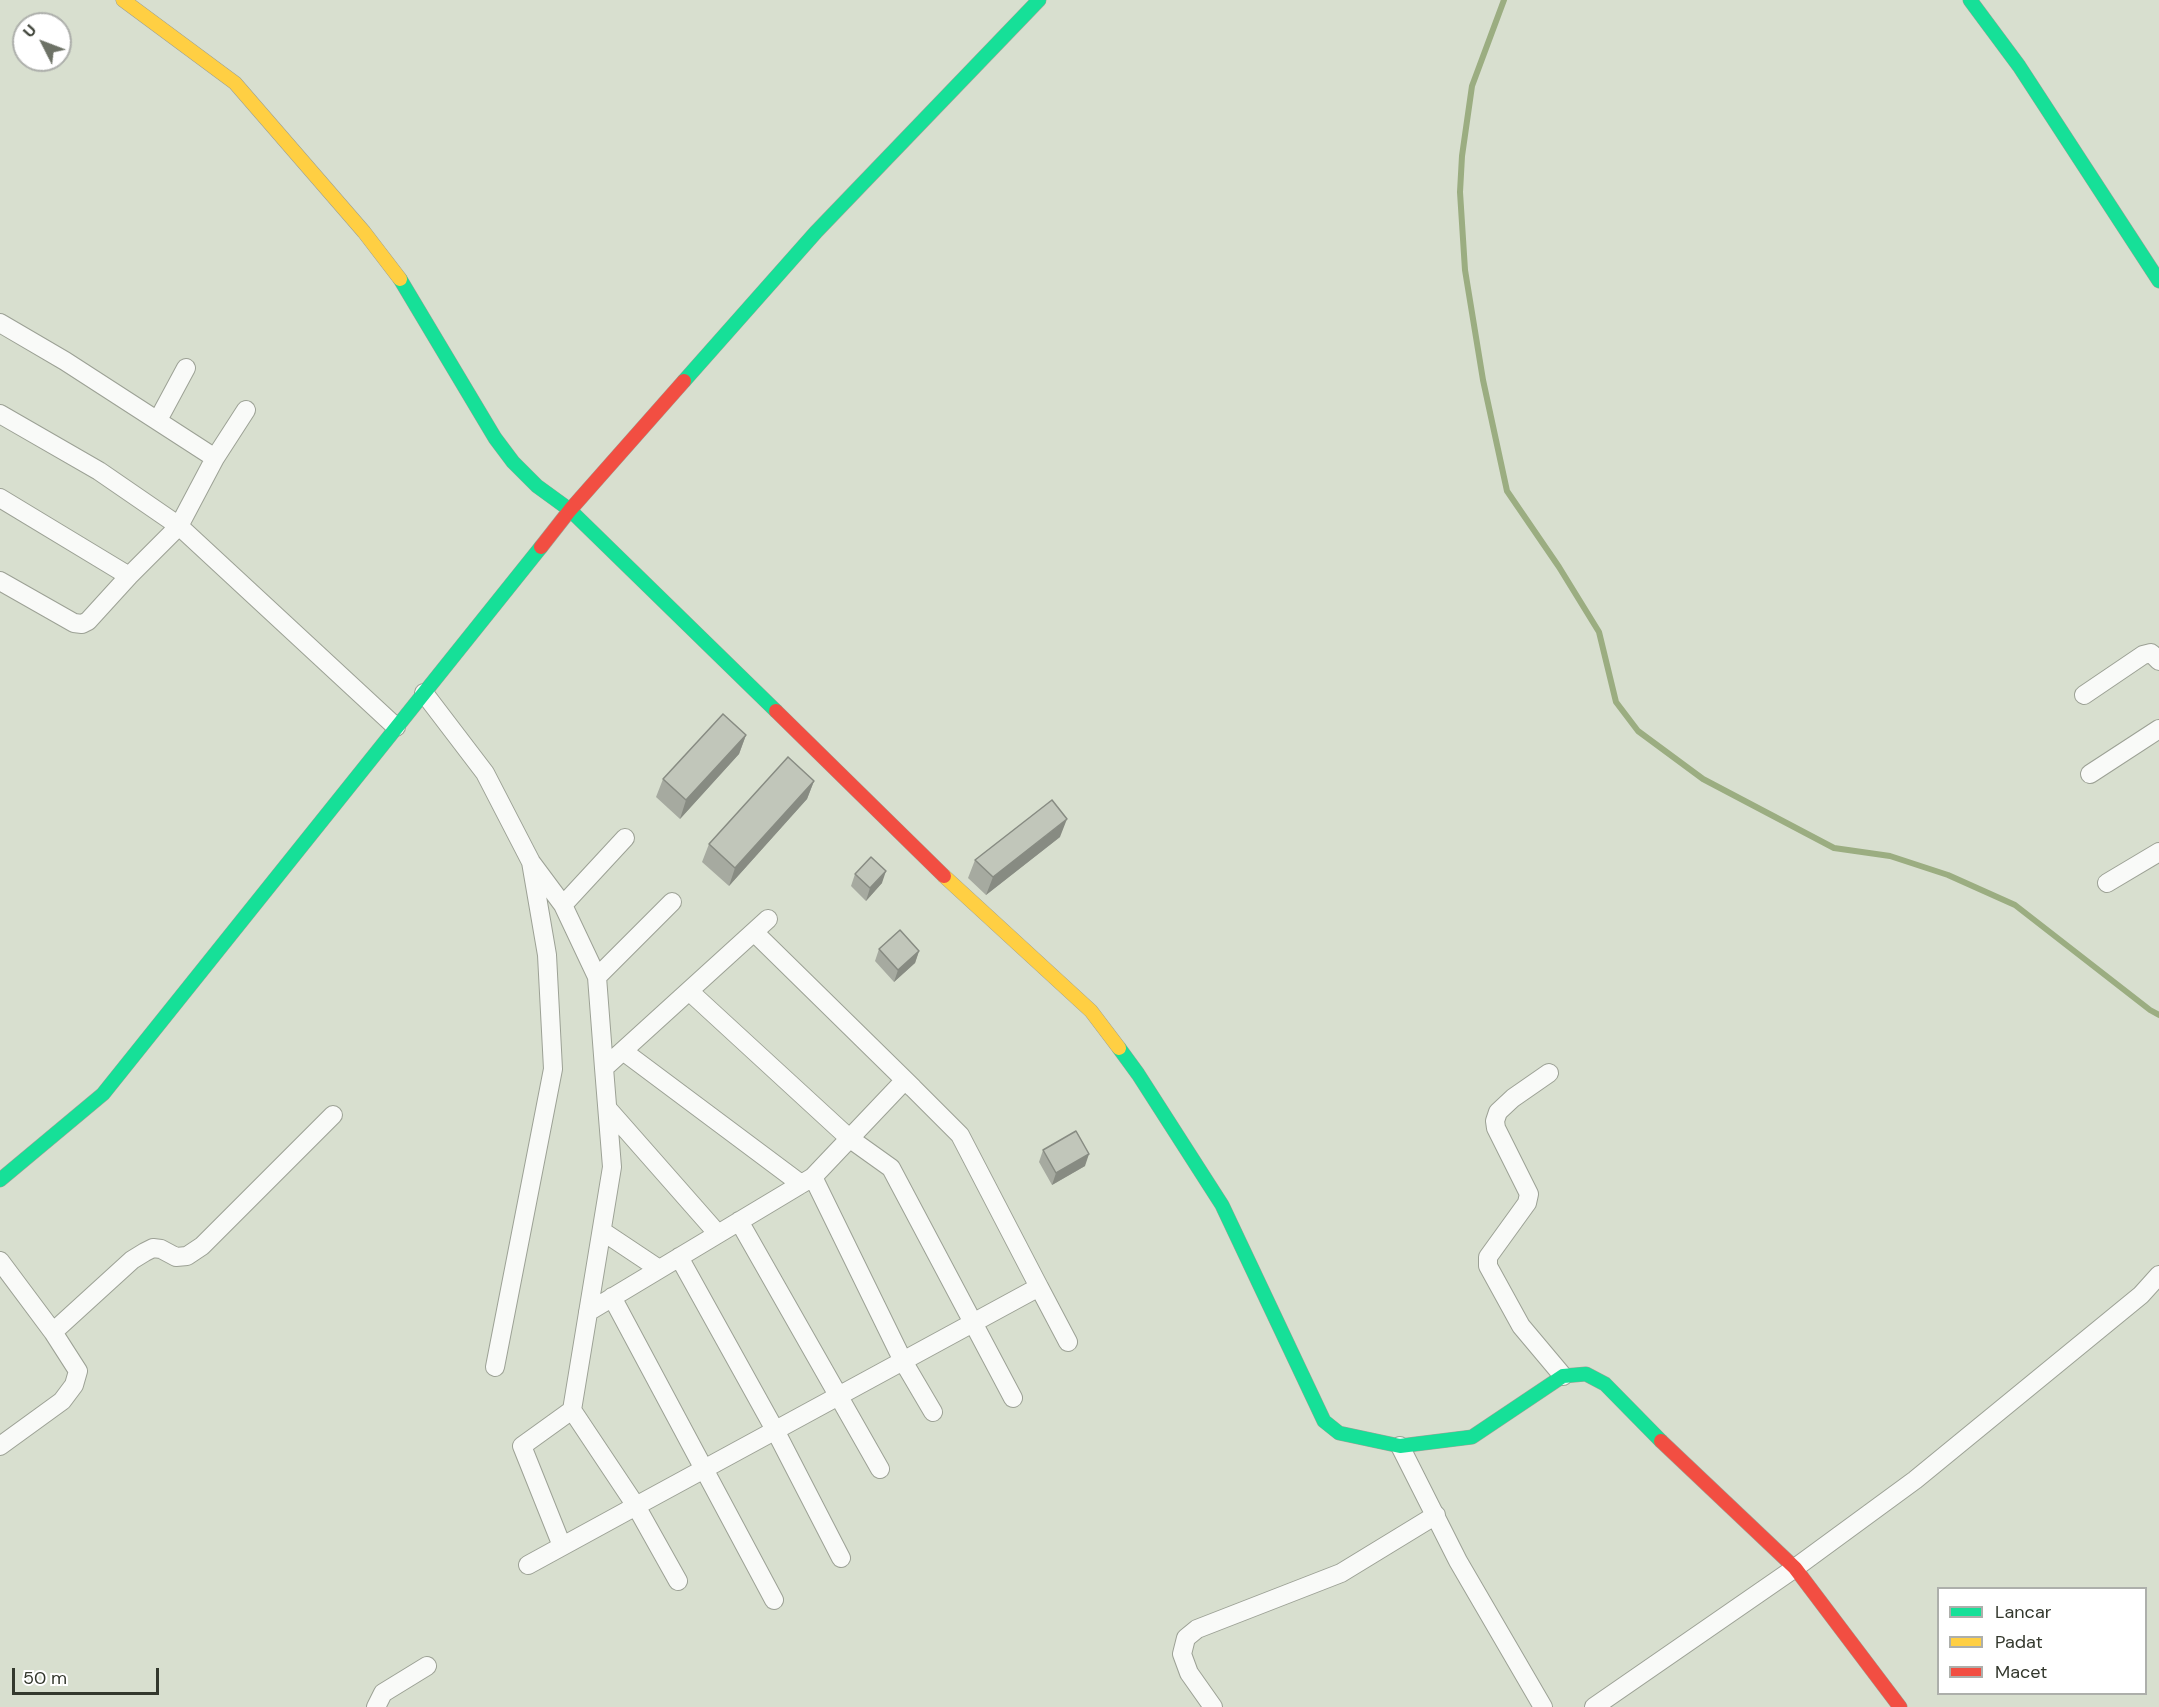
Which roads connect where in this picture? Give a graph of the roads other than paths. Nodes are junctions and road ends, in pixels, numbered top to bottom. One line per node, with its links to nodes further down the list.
1 (123, 0): 12 (street)
2 (1039, 0): 12 (street)
3 (1970, 0): 4 (street)
4 (2159, 281)
5 (0, 323): 9 (street)
6 (186, 368): 9 (street)
7 (246, 410): 10 (street)
8 (0, 414): 13 (street)
9 (158, 420): 10 (street)
10 (215, 458): 13 (street)
11 (0, 498): 14 (street)
12 (570, 510): 17 (street); 64 (street)
13 (179, 526): 14 (street); 19 (street)
14 (129, 576): 15 (street)
15 (0, 581)
16 (2159, 661): 18 (street)
17 (424, 693): 19 (street); 24 (street)
18 (2085, 695)
19 (396, 727): 40 (street)
20 (2159, 729): 21 (street)
21 (2090, 774)
22 (625, 838): 27 (street)
23 (2159, 852): 25 (street)
24 (531, 862): 27 (street); 56 (street)
25 (2107, 883)
26 (672, 902): 30 (street)
27 (563, 905): 30 (street)
28 (768, 919): 29 (street)
29 (754, 932): 31 (street); 35 (street)
30 (597, 977): 33 (street)
31 (689, 991): 32 (street); 39 (street)
32 (623, 1051): 33 (street); 41 (street)
33 (604, 1068): 36 (street)
34 (1549, 1073): 57 (street)
35 (905, 1080): 37 (street); 39 (street); 49 (street)
36 (608, 1109): 43 (street); 44 (street)
37 (939, 1114)
38 (333, 1115): 53 (street)
39 (849, 1138): 41 (street); 52 (street)
40 (0, 1180)
41 (807, 1180): 42 (street); 55 (street)
42 (739, 1221): 44 (street); 58 (street)
43 (602, 1231): 47 (street); 51 (street)
44 (718, 1234): 45 (street)
45 (679, 1257): 47 (street); 62 (street)
46 (0, 1261): 53 (street)
47 (659, 1269): 50 (street)
48 (2159, 1275): 72 (street)
49 (1039, 1287): 52 (street); 54 (street)
50 (612, 1297): 51 (street); 65 (street)
51 (588, 1312): 60 (street)
52 (974, 1322): 55 (street); 59 (street)
53 (53, 1332): 63 (street)
54 (1068, 1342)
55 (903, 1360): 58 (street); 61 (street)
56 (495, 1367)
57 (1563, 1376): 64 (street); 72 (street)
58 (839, 1395): 62 (street); 66 (street)
59 (1013, 1398)
60 (572, 1410): 67 (street); 69 (street)
61 (933, 1412)
62 (775, 1430): 65 (street); 70 (street)
63 (0, 1446)
64 (1400, 1446): 68 (street)
65 (705, 1468): 67 (street); 74 (street)
66 (880, 1469)
67 (636, 1506): 69 (street); 73 (street)
68 (1436, 1515): 77 (street); 78 (street)
69 (562, 1546): 71 (street)
70 (841, 1558)
71 (528, 1564)
72 (1795, 1568): 79 (street); 80 (street)
73 (678, 1581)
74 (774, 1600)
75 (427, 1666): 76 (street)
76 (376, 1707)
77 (1213, 1707)
78 (1543, 1707)
79 (1594, 1707)
80 (1900, 1707)

